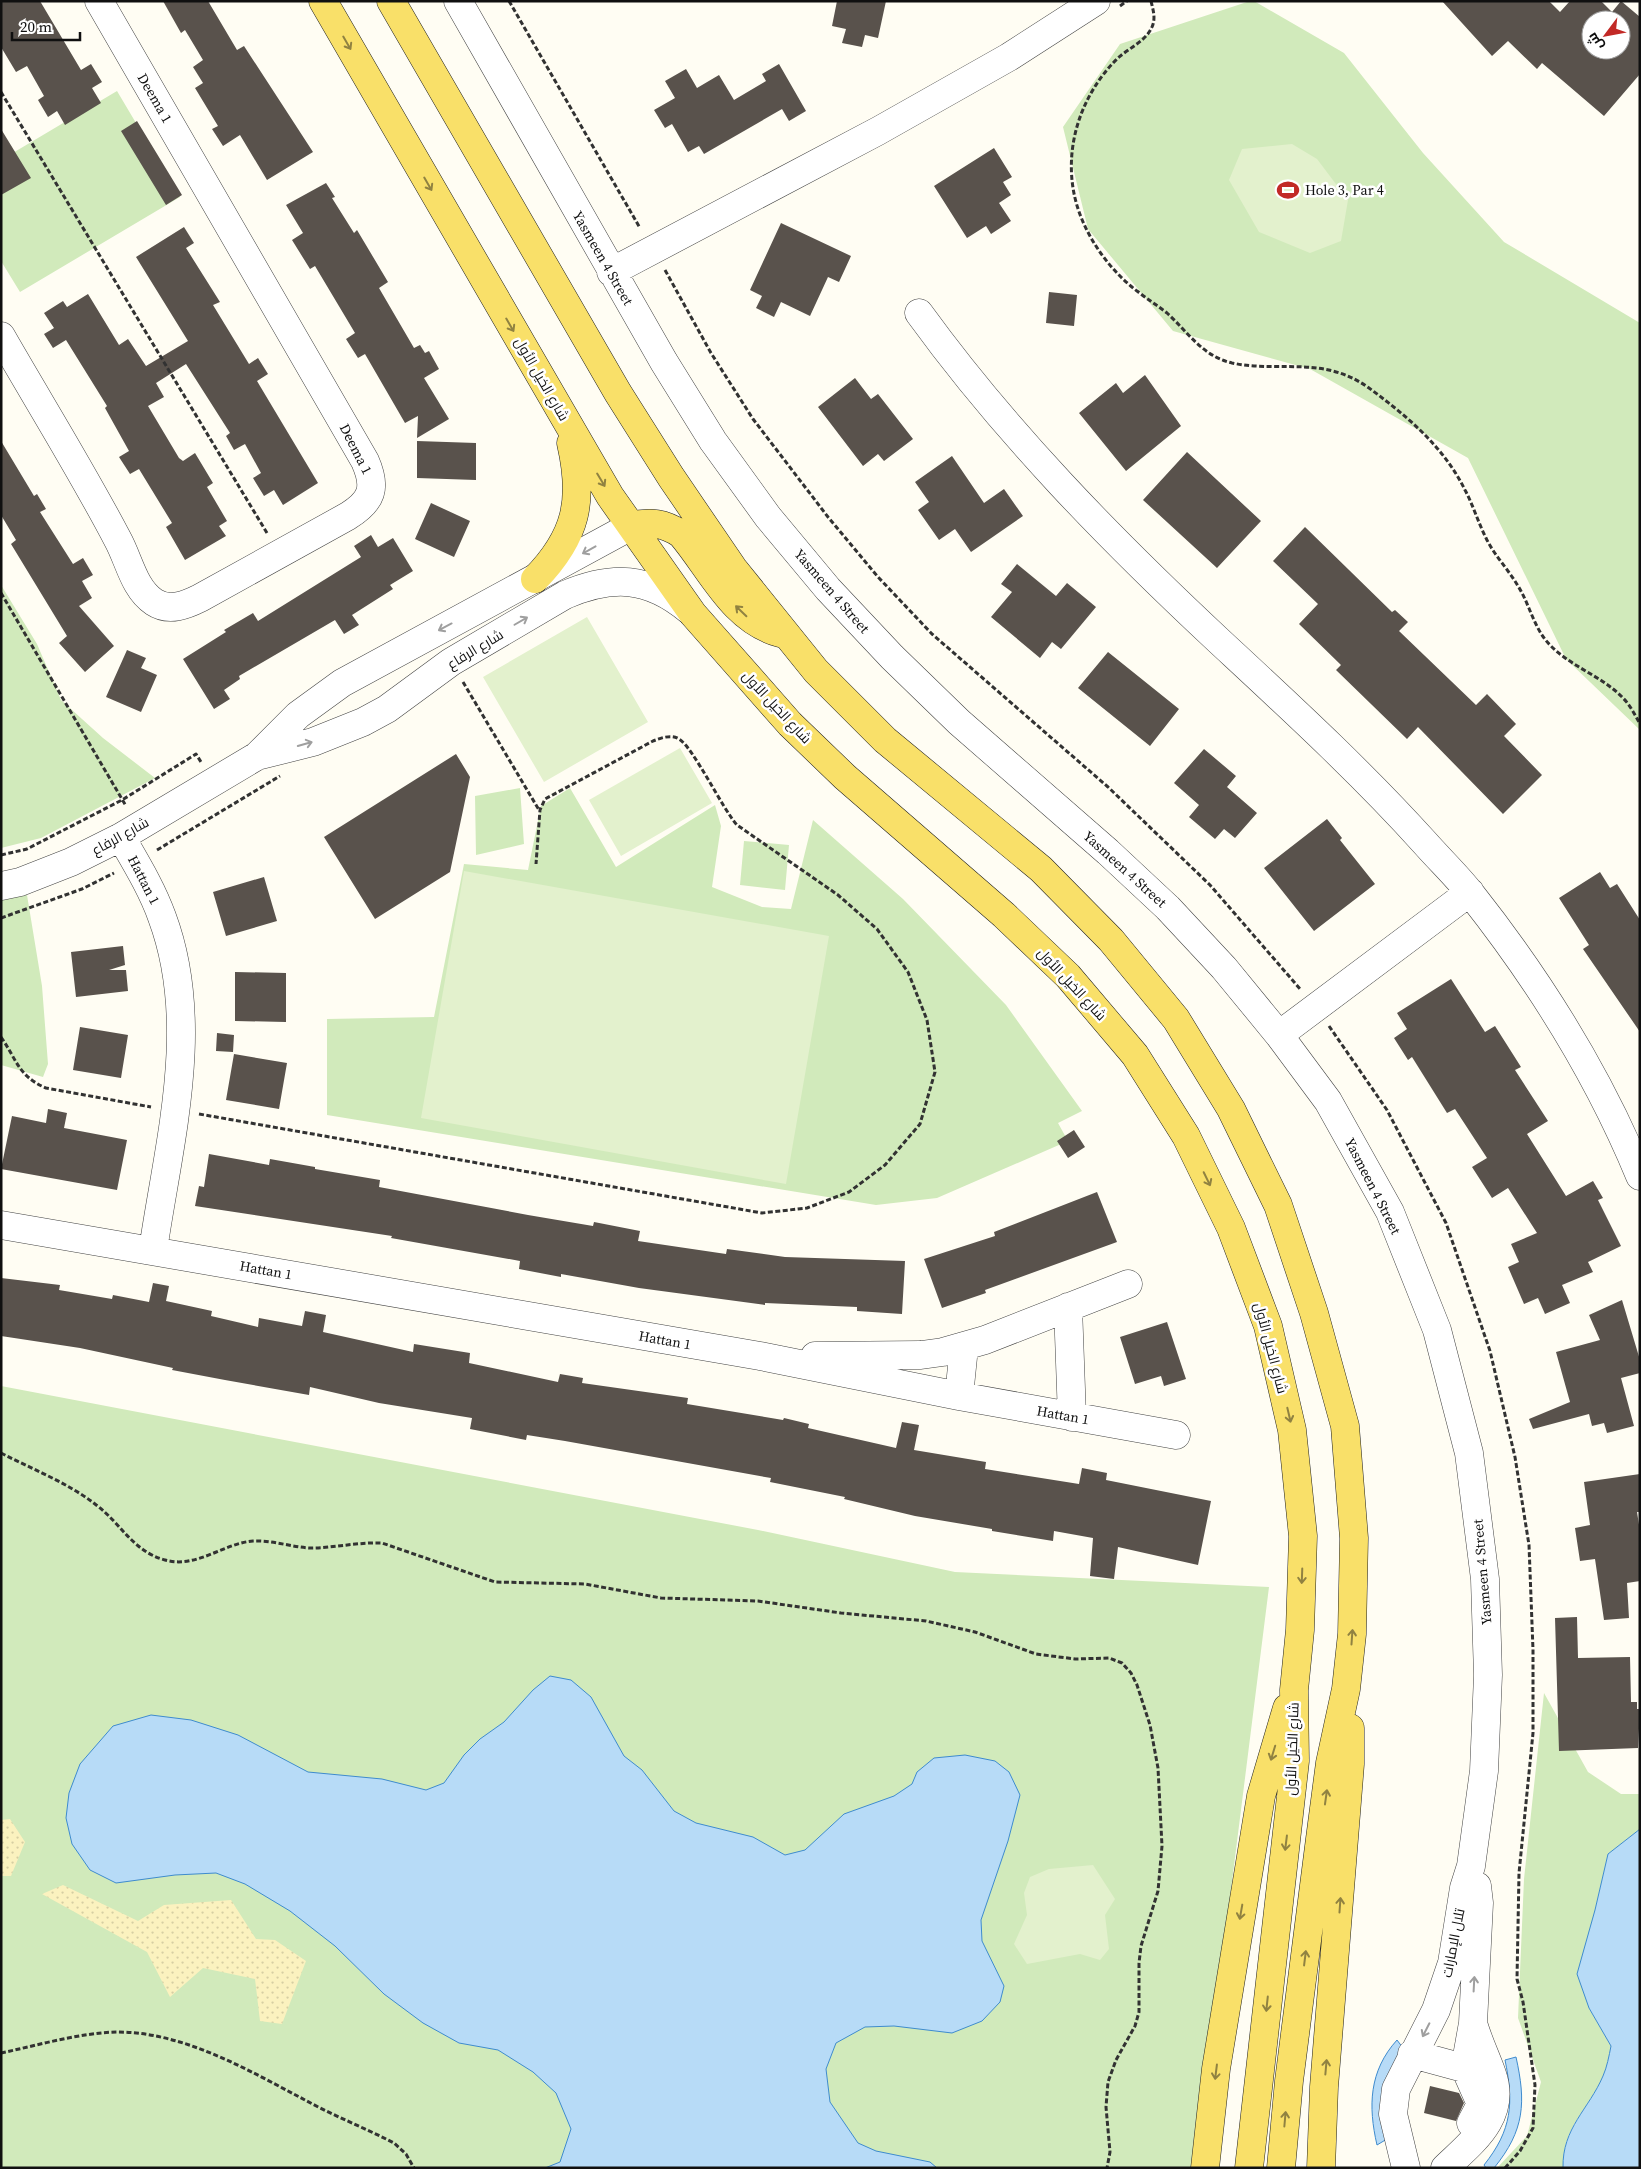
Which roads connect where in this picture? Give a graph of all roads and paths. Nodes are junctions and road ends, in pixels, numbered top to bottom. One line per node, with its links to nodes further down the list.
1 (99, 1): 15 (street, Deema 1)
2 (323, 1): 13 (main road, شارع الخيل الأول, one-way to 13)
3 (391, 1): 19 (main road)
4 (458, 1): 10 (street, Yasmeen 4 Street)
5 (509, 1): 9 (path)
6 (1096, 1): 9 (street)
7 (1151, 1): 21 (path)
8 (1, 92): 15 (path)
9 (653, 250): 10 (street)
10 (611, 272): 32 (street, Yasmeen 4 Street)
11 (919, 313): 31 (street)
12 (1, 336): 15 (street, Deema 1)
13 (567, 422): 14 (main road, شارع الخيل الأول, one-way to 14); 16 (main road)
14 (631, 526): 16 (street, شارع الرفاع, one-way to 16); 18 (main road, شارع الخيل الأول); 19 (main road, one-way to 14)
15 (279, 553)
16 (535, 579): 22 (street, شارع الرفاع, one-way to 22)
17 (1, 593): 24 (path)
18 (693, 614): 20 (street, شارع الرفاع, one-way to 18); 47 (main road, شارع الخيل الأول, one-way to 47)
19 (784, 634): 46 (main road, one-way to 19)
20 (451, 662): 22 (street, شارع الرفاع, one-way to 20); 26 (path)
21 (1640, 724)
22 (258, 756): 23 (street, شارع الرفاع)
23 (212, 782): 24 (path); 25 (path); 27 (street, شارع الرفاع)
24 (122, 800): 27 (path); 28 (path)
25 (227, 808)
26 (540, 810): 29 (path); 34 (path)
27 (129, 831): 30 (street, شارع الرفاع); 34 (street, Hattan 1)
28 (1, 855)
29 (536, 864)
30 (1, 886)
31 (1470, 892): 32 (street); 35 (street)
32 (1279, 1035): 48 (street, Yasmeen 4 Street)
33 (1, 1037): 34 (path)
34 (174, 1110): 37 (street, Hattan 1)
35 (1640, 1176)
36 (1, 1225): 37 (street, Hattan 1)
37 (152, 1250): 41 (street, Hattan 1)
38 (1128, 1284): 39 (street)
39 (1068, 1307): 40 (street); 43 (street)
40 (964, 1347): 41 (street); 42 (street)
41 (760, 1356): 42 (street, Hattan 1)
42 (959, 1396): 43 (street, Hattan 1)
43 (1072, 1417): 44 (street, Hattan 1)
44 (1176, 1435)
45 (1, 1453): 55 (path)
46 (1346, 1689): 58 (main road, one-way to 46); 59 (main road, one-way to 46)
47 (1294, 1690): 56 (main road, one-way to 56); 57 (main road, شارع الخيل الأول, one-way to 57)
48 (1471, 1866): 49 (street, تلال الإمارات, one-way to 48); 51 (street, تلال الإمارات, one-way to 51)
49 (1473, 2023): 52 (street, تلال الإمارات); 53 (street, تلال الإمارات)
50 (1, 2053): 54 (path)
51 (1412, 2054): 52 (street); 60 (street, تلال الإمارات)
52 (1465, 2068): 53 (street); 61 (street, تلال الإمارات)
53 (1493, 2076): 61 (street, تلال الإمارات)
54 (414, 2168)
55 (1107, 2168)
56 (1205, 2168)
57 (1249, 2168)
58 (1281, 2168)
59 (1321, 2168)
60 (1406, 2168)
61 (1445, 2168)

